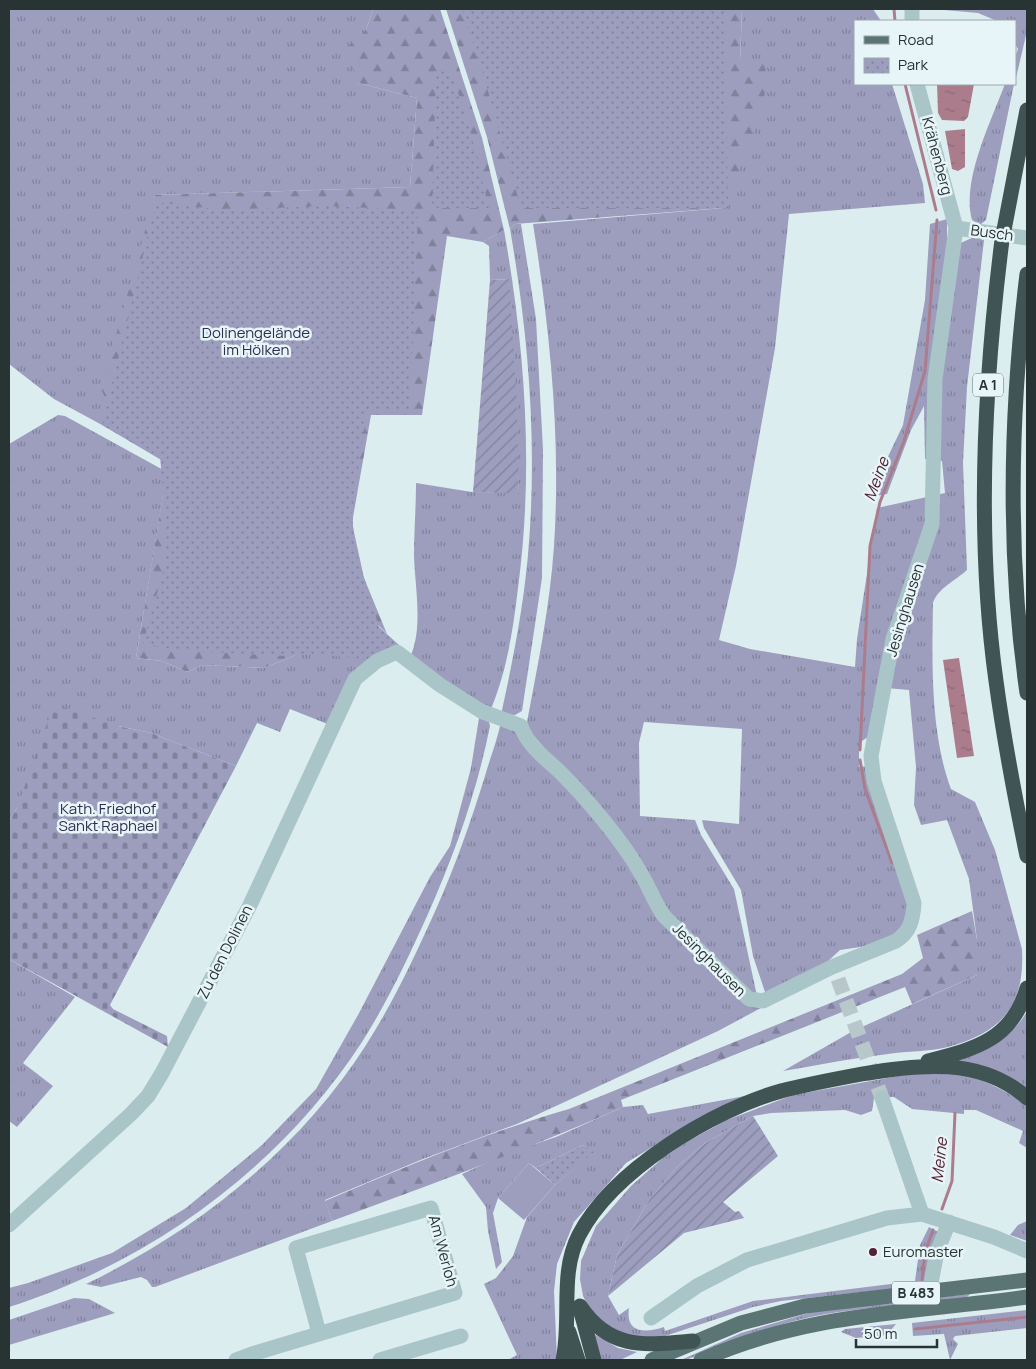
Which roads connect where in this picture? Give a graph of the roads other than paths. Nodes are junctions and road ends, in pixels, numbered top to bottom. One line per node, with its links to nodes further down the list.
1 (917, 85): 3 (street, Krähenberg)
2 (1027, 110): 8 (highway, A 1)
3 (956, 228): 4 (street, Busch); 6 (street, Jesinghausen)
4 (1027, 238)
5 (1027, 274): 7 (highway, A 1)
6 (397, 652): 15 (street, Zu den Dolinen)
7 (1027, 692)
8 (1027, 856)
9 (1027, 988): 10 (highway)
10 (895, 1069): 12 (highway); 17 (highway)
11 (882, 1098): 13 (street)
12 (1027, 1098)
13 (922, 1214): 14 (street); 22 (street)
14 (949, 1222): 16 (street); 19 (street)
15 (9, 1225)
16 (1027, 1252)
17 (567, 1276): 21 (highway); 23 (highway)
18 (1027, 1280): 19 (main road, B 483)
19 (925, 1292): 26 (main road, B 483)
20 (1027, 1297): 34 (main road, B 483)
21 (580, 1306): 26 (highway); 32 (highway)
22 (651, 1318)
23 (568, 1331): 30 (highway); 31 (highway)
24 (319, 1333): 24 (street, Am Werloh); 27 (street, Am Werloh)
25 (461, 1336): 29 (street)
26 (693, 1341): 33 (main road, B 483)
27 (253, 1357): 28 (street, Am Werloh)
28 (236, 1360)
29 (380, 1360)
30 (563, 1360)
31 (578, 1360)
32 (594, 1360)
33 (652, 1360)
34 (702, 1360)

